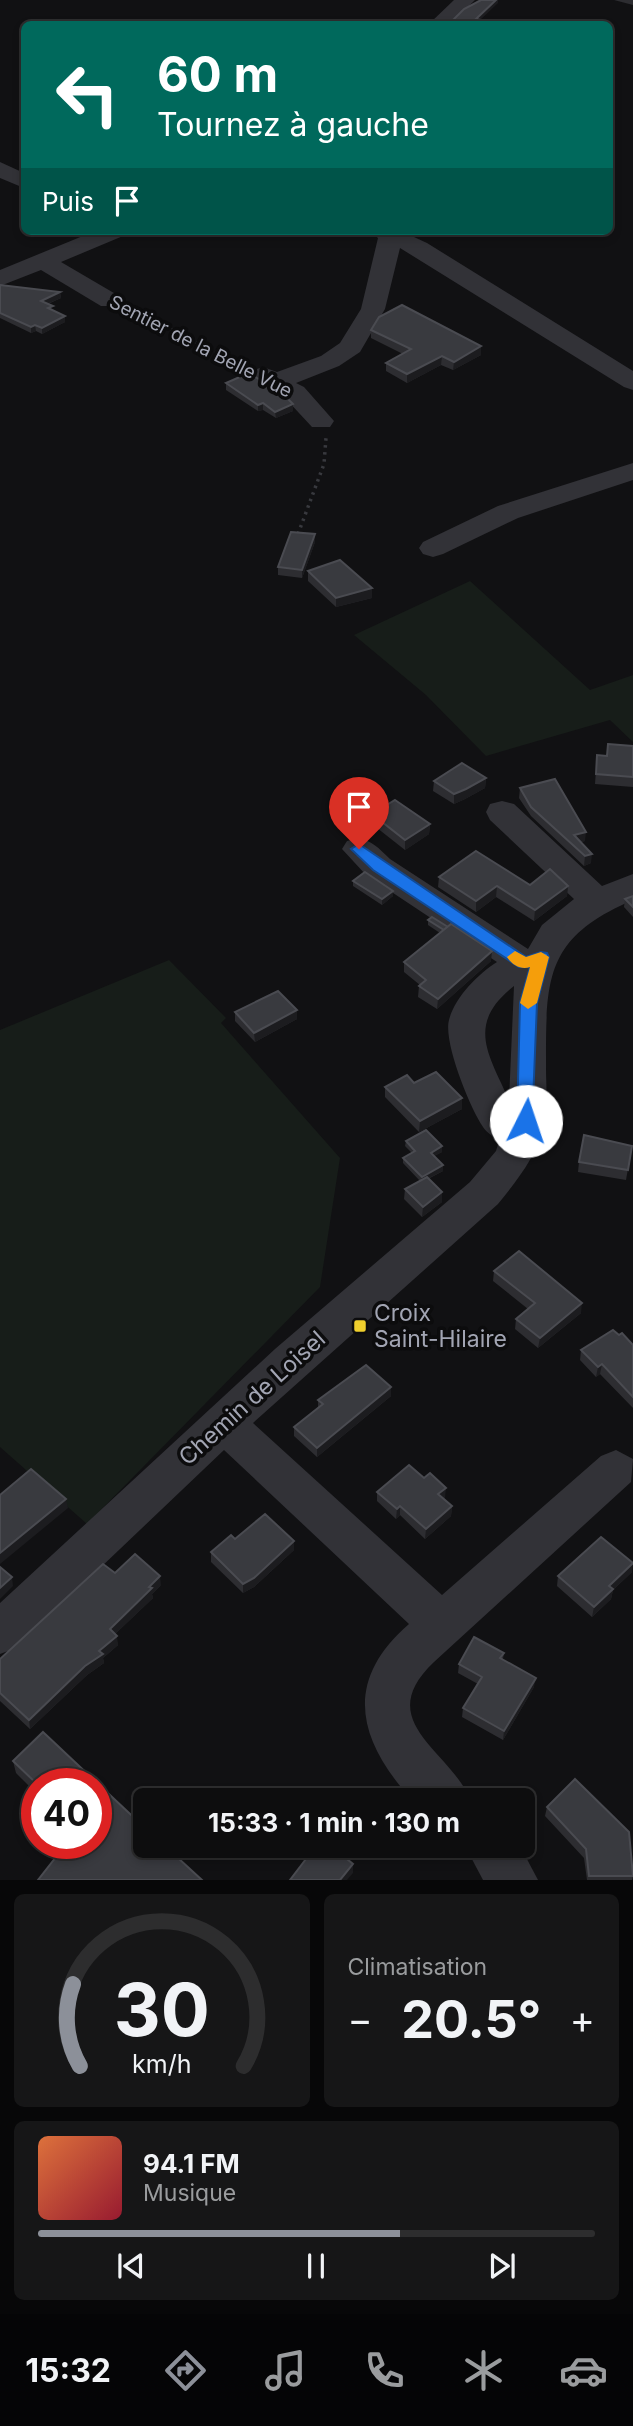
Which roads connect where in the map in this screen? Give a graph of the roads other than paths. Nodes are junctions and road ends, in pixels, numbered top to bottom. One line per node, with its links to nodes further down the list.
1 (466, 0): 2 (street)
2 (442, 21)
3 (0, 169): 4 (street)
4 (21, 180)
5 (106, 235): 8 (street)
6 (387, 235): 12 (street, Sentier de la Belle Vue)
7 (391, 235): 11 (street)
8 (44, 262): 9 (street); 10 (street, Sentier de la Belle Vue)
9 (0, 279)
10 (110, 301)
11 (633, 382)
12 (321, 421)
13 (633, 471): 14 (street)
14 (433, 548)
15 (502, 812): 17 (street)
16 (359, 849): 18 (street)
17 (615, 894): 18 (street, Chemin de Loisel)
18 (533, 960): 19 (street, Chemin de Loisel); 19 (street)
19 (522, 1138): 20 (street, Chemin de Loisel)
20 (224, 1423): 22 (street); 23 (street, Chemin de Loisel)
21 (616, 1469): 22 (street)
22 (442, 1625): 24 (street)
23 (0, 1633)
24 (435, 1788)
25 (498, 1858): 26 (street)
26 (513, 1880)

